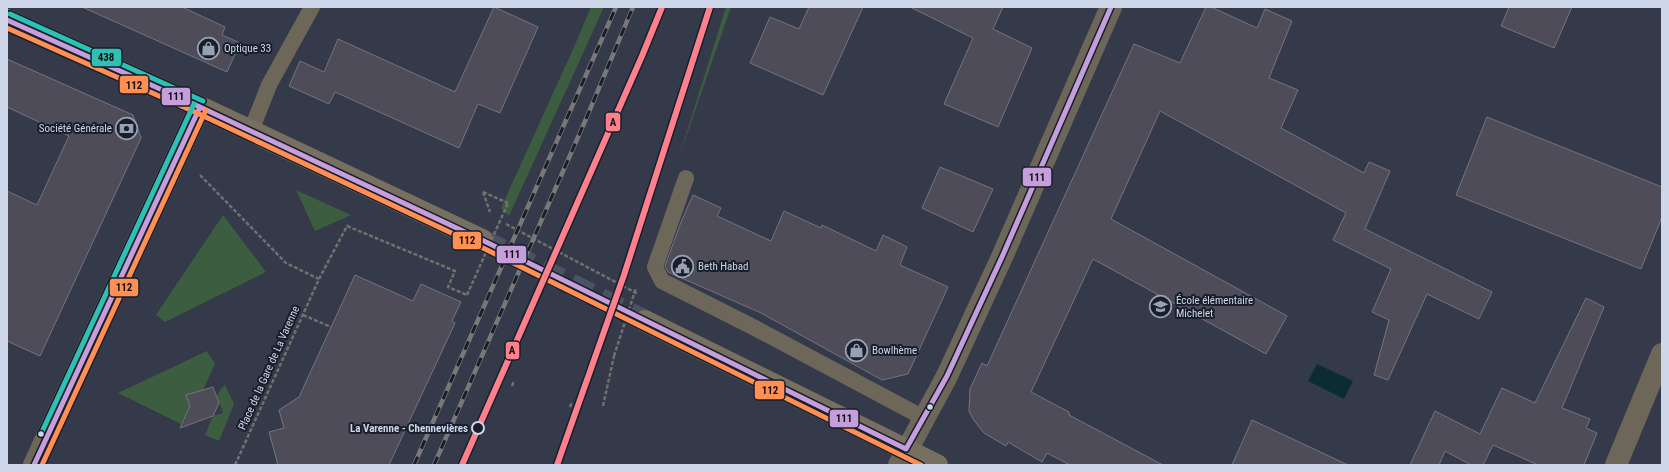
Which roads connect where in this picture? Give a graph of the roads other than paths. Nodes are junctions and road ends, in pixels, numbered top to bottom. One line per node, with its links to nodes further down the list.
1 (312, 7): 5 (lane)
2 (1111, 7): 10 (street)
3 (7, 20): 4 (main road)
4 (200, 107): 5 (main road); 12 (street)
5 (251, 131): 7 (main road)
6 (686, 178): 10 (lane)
7 (482, 240)
8 (645, 321): 11 (main road)
9 (1662, 356): 14 (street)
10 (924, 418): 11 (street)
11 (903, 457): 13 (main road)
12 (34, 465)
13 (937, 465)
14 (1616, 465)

